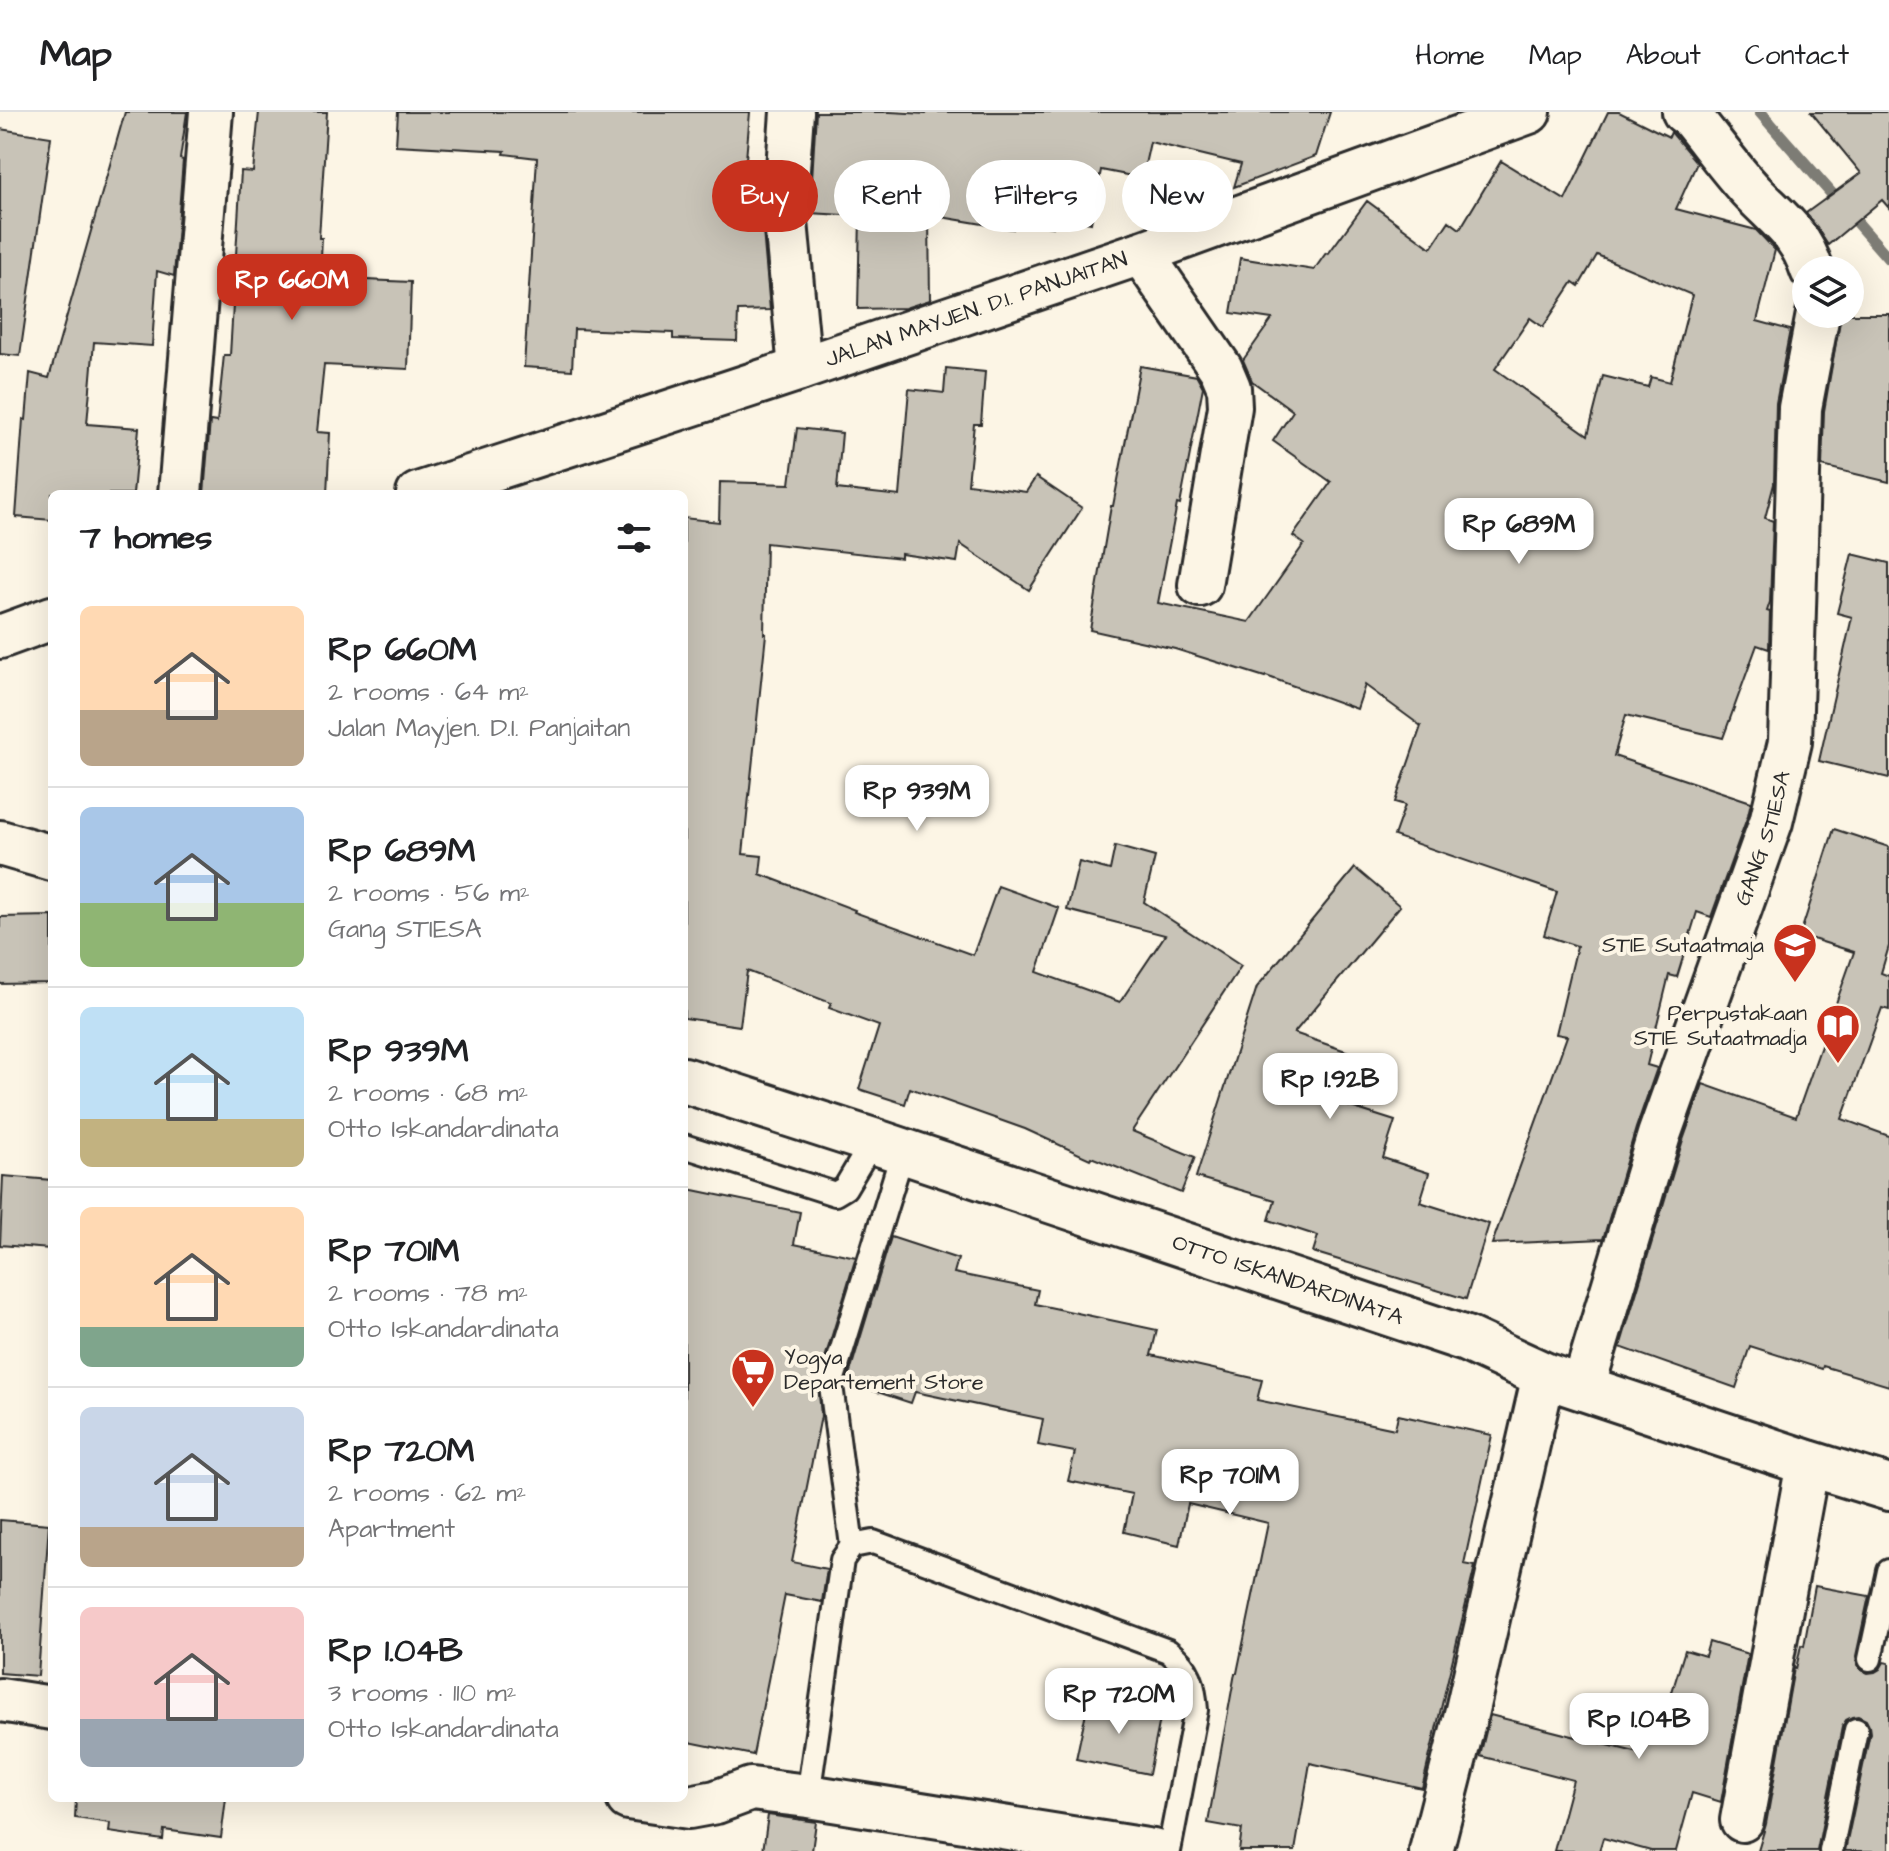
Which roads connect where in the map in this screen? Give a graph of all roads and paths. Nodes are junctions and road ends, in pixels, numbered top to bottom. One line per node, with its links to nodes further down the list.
1 (211, 112): 9 (street)
2 (792, 112): 8 (street)
3 (1529, 112): 5 (street, JALAN MAYJEN. D.I. PANJAITAN)
4 (1684, 112): 6 (street)
5 (1141, 253): 8 (street, JALAN MAYJEN. D.I. PANJAITAN); 11 (street)
6 (1808, 256)
7 (1815, 328): 19 (street, GANG STIESA)
8 (800, 369): 10 (street, JALAN MAYJEN. D.I. PANJAITAN)
9 (180, 490)
10 (430, 490)
11 (1200, 585)
12 (48, 619): 13 (street)
13 (0, 637)
14 (0, 843): 15 (main road)
15 (48, 857)
16 (688, 1081): 17 (main road, OTTO ISKANDARDINATA)
17 (888, 1146): 18 (lane); 19 (main road, OTTO ISKANDARDINATA); 22 (lane)
18 (688, 1147)
19 (1563, 1381): 20 (main road, OTTO ISKANDARDINATA); 33 (street, GANG STIESA)
20 (1808, 1463): 21 (main road, OTTO ISKANDARDINATA); 30 (street)
21 (1889, 1488)
22 (852, 1546): 28 (lane); 32 (lane)
23 (1889, 1571): 24 (lane)
24 (1870, 1659)
25 (0, 1700): 26 (street)
26 (48, 1707)
27 (1856, 1730): 34 (lane)
28 (808, 1796): 29 (street); 31 (street)
29 (655, 1802)
30 (1742, 1820)
31 (1153, 1851)
32 (1169, 1851)
33 (1431, 1851)
34 (1831, 1851)

